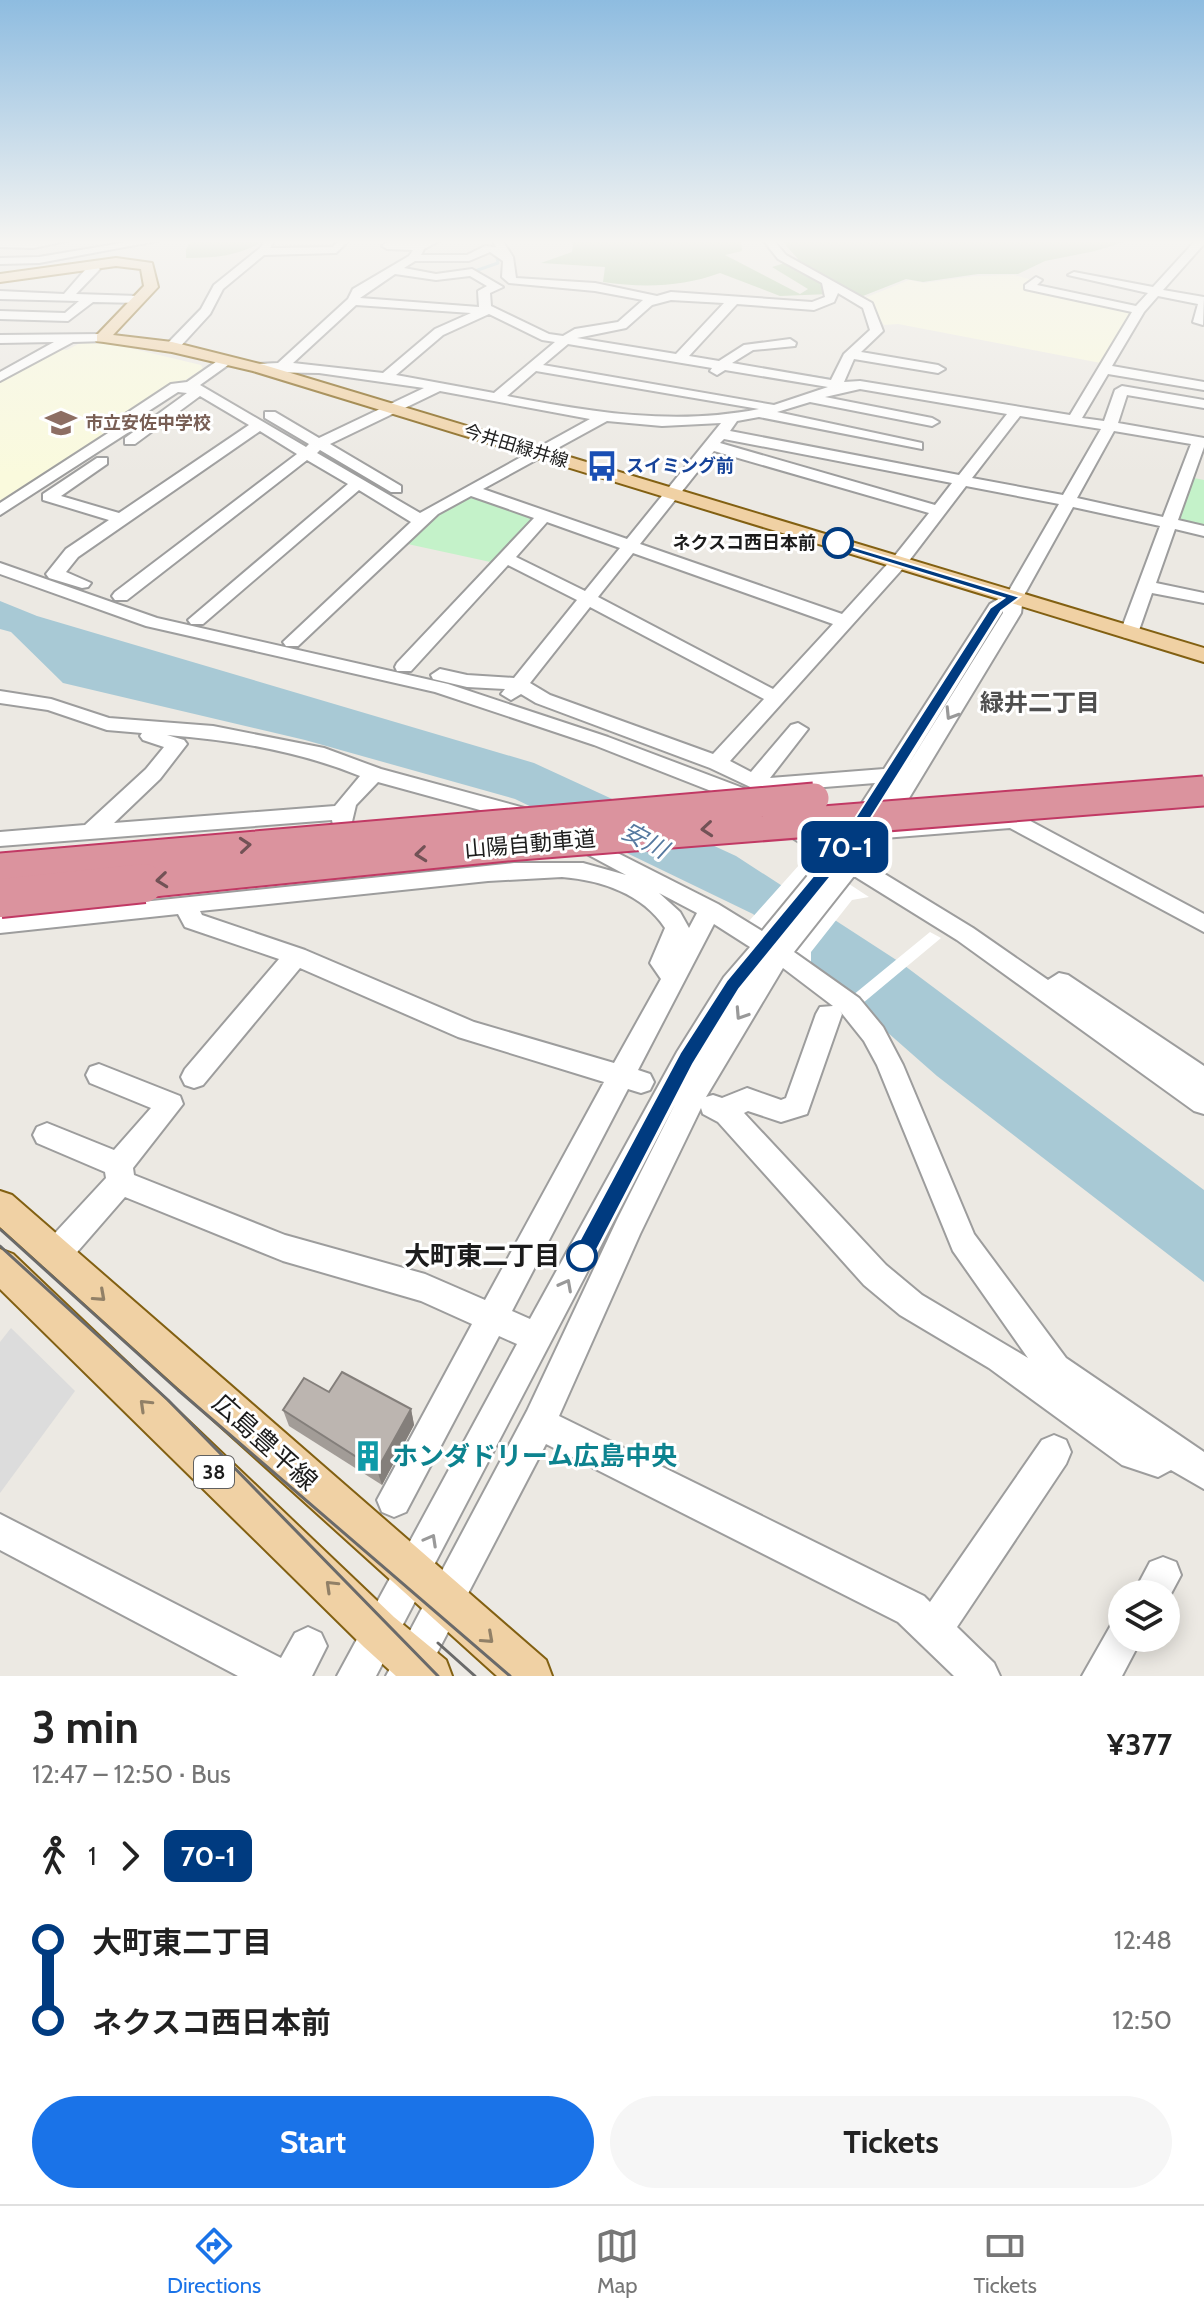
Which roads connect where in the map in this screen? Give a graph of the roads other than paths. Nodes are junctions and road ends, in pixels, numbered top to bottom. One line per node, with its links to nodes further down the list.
1 (121, 318): 13 (main road)
2 (199, 318): 17 (street)
3 (334, 318): 23 (street)
4 (472, 318): 30 (street)
5 (506, 318): 15 (street)
6 (631, 318): 15 (street)
7 (716, 318): 19 (street)
8 (872, 318): 18 (street)
9 (1134, 318): 28 (street)
10 (1200, 318): 11 (street)
11 (1199, 322)
12 (73, 338): 13 (street); 14 (street); 22 (street)
13 (102, 338): 17 (main road, 今井田緑井線)
14 (0, 339)
15 (565, 340): 19 (street); 25 (street)
16 (790, 343): 24 (street)
17 (172, 347): 20 (main road, 今井田緑井線)
18 (853, 355): 27 (street); 32 (street)
19 (680, 358): 24 (street)
20 (228, 360): 26 (main road, 今井田緑井線); 31 (street)
21 (0, 363): 22 (street)
22 (21, 365): 29 (street)
23 (283, 365): 26 (street); 30 (street)
24 (723, 365): 32 (street); 35 (street)
25 (533, 367): 35 (street); 37 (street)
26 (258, 368): 40 (main road, 今井田緑井線)
27 (938, 369)
28 (1105, 369): 33 (street); 45 (street)
29 (0, 377)
30 (386, 377): 34 (street)
31 (198, 384): 48 (street); 53 (street); 63 (street); 67 (street)
32 (841, 384): 36 (street); 41 (street)
33 (1204, 386)
34 (437, 387): 37 (street); 40 (street)
35 (698, 394): 39 (street); 46 (street)
36 (811, 397): 39 (street); 47 (street)
37 (496, 398): 44 (street)
38 (1204, 404): 43 (street)
39 (778, 408): 42 (street)
40 (392, 409): 53 (street); 56 (main road, 今井田緑井線)
41 (1017, 410): 45 (street); 58 (street)
42 (759, 413): 50 (street); 51 (street)
43 (1164, 416): 49 (street); 49 (street); 52 (street)
44 (604, 417): 46 (street); 56 (street)
45 (1074, 420): 49 (street)
46 (678, 422): 51 (street)
47 (932, 422)
48 (260, 426): 57 (street); 67 (street)
49 (1110, 426): 62 (street)
50 (832, 429): 54 (street); 55 (street)
51 (721, 433): 55 (street); 61 (street); 64 (street)
52 (1202, 442): 68 (street)
53 (320, 443): 57 (street); 65 (street)
54 (917, 446)
55 (818, 452): 58 (street)
56 (538, 453): 60 (street); 61 (main road, 今井田緑井線)
57 (306, 454): 59 (street); 75 (street)
58 (964, 480): 62 (street); 64 (street)
59 (357, 484): 65 (street); 79 (street)
60 (470, 490): 65 (street); 66 (street)
61 (675, 494): 70 (street); 72 (main road, 今井田緑井線)
62 (1069, 501): 68 (street); 76 (street)
63 (0, 510)
64 (939, 511): 72 (street)
65 (426, 516): 82 (street)
66 (544, 516): 70 (street); 71 (street)
67 (121, 519): 75 (street)
68 (1169, 523): 69 (street); 74 (street)
69 (1204, 531)
70 (632, 546): 78 (street); 80 (street)
71 (505, 559): 78 (street); 84 (street)
72 (899, 562): 76 (main road, 今井田緑井線); 80 (street)
73 (0, 568): 85 (street)
74 (1146, 586): 77 (street); 81 (street)
75 (121, 596): 79 (street)
76 (1014, 597): 81 (main road, 今井田緑井線); 95 (street)
77 (1204, 598)
78 (588, 600): 86 (street); 88 (street)
79 (197, 620): 82 (street)
80 (846, 622): 88 (street)
81 (1129, 633): 83 (main road, 今井田緑井線)
82 (292, 642): 84 (street)
83 (1204, 655)
84 (404, 667): 86 (street)
85 (441, 688): 86 (street); 90 (street)
86 (514, 690): 90 (street); 92 (street)
87 (0, 697): 89 (street)
88 (776, 698): 92 (street)
89 (107, 724): 94 (street); 99 (street)
90 (555, 726): 102 (street)
91 (798, 729): 96 (street)
92 (717, 763): 96 (street)
93 (1204, 771): 103 (highway, 山陽自動車道, one-way to 93, bridge)
94 (374, 774): 98 (street); 107 (street)
95 (902, 776): 96 (street); 100 (street); 102 (street)
96 (761, 785)
97 (1204, 791): 105 (highway, 山陽自動車道, one-way to 105, bridge)
98 (342, 812): 99 (street); 104 (street)
99 (93, 830): 101 (street); 108 (street)
100 (878, 831): 102 (street); 110 (street)
101 (0, 839)
102 (843, 864): 109 (street); 112 (street)
103 (0, 868)
104 (342, 888): 106 (street); 114 (street)
105 (0, 898)
106 (186, 906): 111 (street); 113 (street)
107 (710, 910): 112 (street); 114 (street)
108 (0, 916)
109 (949, 924): 119 (street); 120 (street)
110 (1204, 924)
111 (0, 925)
112 (774, 947): 127 (street, one-way to 112); 128 (street, one-way to 128); 129 (street)
113 (296, 956): 117 (street); 118 (street)
114 (675, 975): 118 (street)
115 (829, 1014): 129 (street)
116 (99, 1075): 122 (street)
117 (194, 1077)
118 (632, 1080): 126 (street)
119 (1204, 1080)
120 (1204, 1103)
121 (47, 1135): 122 (street)
122 (120, 1173): 124 (street); 126 (street)
123 (0, 1206): 124 (main road, 広島豊平線 / 38)
124 (54, 1256): 134 (main road, 広島豊平線 / 38, one-way to 134)
125 (0, 1265): 137 (main road, 38, one-way to 125)
126 (493, 1318): 127 (street); 132 (street)
127 (538, 1338): 134 (street, one-way to 127)
128 (539, 1423): 135 (street); 136 (street)
129 (1167, 1447): 131 (street)
130 (1054, 1452): 136 (street)
131 (1204, 1472)
132 (394, 1500)
133 (0, 1531): 140 (street)
134 (413, 1572): 135 (main road, 広島豊平線 / 38); 137 (street)
135 (445, 1600): 139 (street); 142 (main road, 広島豊平線 / 38, one-way to 142)
136 (933, 1630): 143 (street)
137 (379, 1632): 139 (main road, 38); 141 (street)
138 (1116, 1652): 144 (street)
139 (416, 1671)
140 (277, 1676)
141 (356, 1676)
142 (530, 1676)
143 (981, 1676)
144 (1101, 1676)

